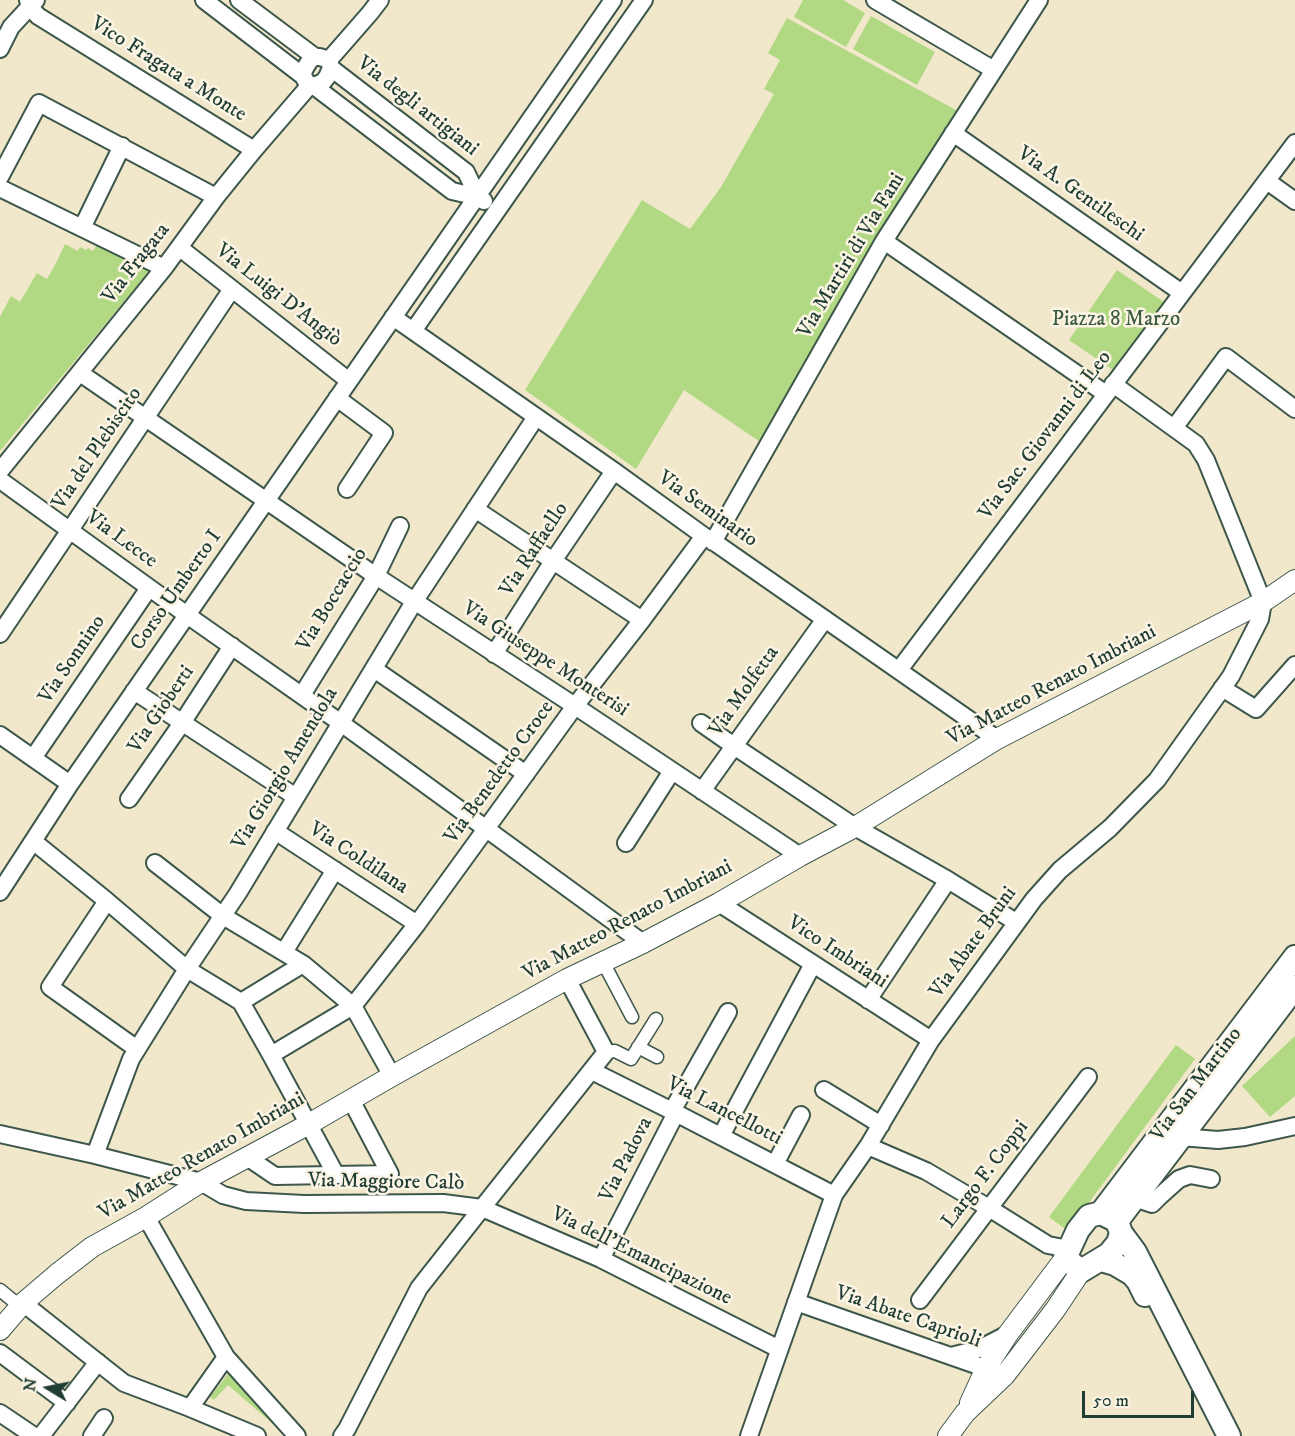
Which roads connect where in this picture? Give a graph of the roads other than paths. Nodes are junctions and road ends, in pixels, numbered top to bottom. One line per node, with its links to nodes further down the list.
1 (239, 0): 11 (street, Via degli artigiani)
2 (380, 0): 11 (street)
3 (613, 0): 9 (street, Corso Umberto I)
4 (644, 0): 12 (street)
5 (875, 0): 13 (street)
6 (1039, 0): 13 (street, Via Martiri di Via Fani)
7 (206, 1): 14 (street)
8 (31, 2): 10 (street); 18 (street, Vico Fragata a Monte)
9 (581, 48): 12 (street); 23 (street, Corso Umberto I)
10 (0, 49)
11 (325, 62): 14 (street); 14 (street); 23 (street, Via degli artigiani)
12 (601, 62): 25 (street)
13 (994, 70): 15 (street, Via Martiri di Via Fani)
14 (309, 82): 18 (street, Via Fragata); 23 (street)
15 (953, 134): 27 (street, Via Martiri di Via Fani); 31 (street, Via A. Gentileschi)
16 (1295, 143): 20 (street, Via Sac. Giovanni di Leo)
17 (122, 146): 19 (street); 22 (street); 26 (street)
18 (254, 150): 22 (street, Via Fragata)
19 (0, 177)
20 (1267, 181): 24 (street); 31 (street, Via Sac. Giovanni di Leo)
21 (0, 188): 26 (street)
22 (216, 197): 28 (street, Via Fragata)
23 (478, 197): 25 (street); 32 (street, Corso Umberto I)
24 (1295, 201)
25 (497, 211): 33 (street)
26 (82, 228): 29 (street)
27 (884, 241): 36 (street); 50 (street, Via Martiri di Via Fani)
28 (180, 248): 29 (street, Via Fragata); 30 (street, Via Luigi D'Angiò)
29 (164, 268): 34 (street, Via Fragata)
30 (232, 289): 35 (street, Via Luigi D'Angiò); 40 (street, Via del Plebiscito)
31 (1182, 293): 36 (street, Via Sac. Giovanni di Leo)
32 (393, 317): 33 (street, Via Seminario); 35 (street, Corso Umberto I)
33 (413, 331): 39 (street, Via Seminario)
34 (80, 373): 40 (street, Via Giuseppe Monterisi); 42 (street, Via Fragata)
35 (349, 381): 37 (street, Corso Umberto I)
36 (1110, 389): 41 (street); 65 (street, Via Sac. Giovanni di Leo)
37 (337, 398): 45 (street); 46 (street, Corso Umberto I)
38 (1295, 409): 41 (street)
39 (536, 417): 43 (street, Via Seminario); 47 (street, Via Giorgio Amendola)
40 (146, 418): 46 (street, Via Giuseppe Monterisi); 49 (street, Via del Plebiscito)
41 (1173, 428): 56 (street)
42 (0, 471)
43 (614, 471): 50 (street, Via Seminario); 51 (street, Via Raffaello)
44 (0, 480): 49 (street, Via Lecce)
45 (347, 489)
46 (266, 500): 52 (street, Via Giuseppe Monterisi); 57 (street, Corso Umberto I)
47 (476, 509): 51 (street); 55 (street, Via Giorgio Amendola)
48 (400, 526): 52 (street, Via Boccaccio)
49 (70, 530): 54 (street, Via Lecce); 60 (street, Via del Plebiscito)
50 (708, 539): 58 (street, Via Seminario); 59 (street, Via Benedetto Croce)
51 (553, 561): 59 (street); 62 (street, Via Raffaello)
52 (376, 576): 55 (street, Via Giuseppe Monterisi); 68 (street, Via Boccaccio)
53 (1295, 580): 56 (street, Via Matteo Renato Imbriani)
54 (149, 588): 57 (street, Via Lecce); 76 (street, Via Sonnino)
55 (414, 602): 62 (street, Via Giuseppe Monterisi); 64 (street, Via Giorgio Amendola)
56 (1263, 603): 66 (street, Via Abate Bruni); 74 (street, Via Matteo Renato Imbriani)
57 (188, 615): 61 (street, Via Lecce); 67 (street, Corso Umberto I)
58 (825, 619): 65 (street, Via Seminario); 75 (street, Via Molfetta)
59 (642, 620): 69 (street, Via Benedetto Croce)
60 (0, 634)
61 (232, 646): 68 (street, Via Lecce); 70 (street, Via Gioberti)
62 (494, 654): 69 (street, Via Giuseppe Monterisi)
63 (1295, 665): 66 (street)
64 (374, 669): 71 (street, Via Giorgio Amendola); 78 (street)
65 (898, 670): 74 (street, Via Seminario)
66 (1222, 687): 96 (street, Via Abate Bruni)
67 (134, 691): 70 (street); 79 (street, Corso Umberto I)
68 (302, 695): 71 (street, Via Lecce)
69 (575, 706): 77 (street, Via Giuseppe Monterisi); 78 (street, Via Benedetto Croce)
70 (182, 723): 81 (street); 82 (street, Via Gioberti)
71 (341, 723): 81 (street, Via Giorgio Amendola); 84 (street, Via Lecce)
72 (701, 723): 75 (street)
73 (0, 735): 76 (street)
74 (997, 739): 83 (street, Via Matteo Renato Imbriani)
75 (734, 746): 80 (street, Via Molfetta); 83 (street)
76 (33, 758): 79 (street)
77 (672, 771): 80 (street, Via Giuseppe Monterisi); 87 (street)
78 (526, 774): 84 (street, Via Benedetto Croce)
79 (70, 784): 86 (street, Corso Umberto I)
80 (702, 791): 88 (street, Via Giuseppe Monterisi)
81 (296, 797): 85 (street, Via Giorgio Amendola)
82 (129, 799)
83 (855, 826): 88 (street, Via Matteo Renato Imbriani); 91 (street)
84 (487, 829): 97 (street, Via Benedetto Croce); 98 (street, Via Lecce)
85 (275, 831): 90 (street, Via Coldilana); 95 (street, Via Giorgio Amendola)
86 (33, 841): 92 (street, Corso Umberto I); 93 (street)
87 (626, 843)
88 (800, 856): 94 (street, Via Matteo Renato Imbriani)
89 (155, 863): 95 (street)
90 (335, 870): 97 (street, Via Coldilana); 99 (street)
91 (948, 880): 96 (street); 107 (street)
92 (0, 892)
93 (108, 901): 104 (street); 115 (street)
94 (719, 903): 98 (street, Via Matteo Renato Imbriani); 103 (street, Vico Imbriani)
95 (223, 916): 99 (street); 104 (street, Via Giorgio Amendola)
96 (1016, 922): 113 (street, Via Abate Bruni)
97 (417, 924): 109 (street, Via Benedetto Croce)
98 (644, 943): 101 (street, Via Matteo Renato Imbriani)
99 (284, 952): 102 (street)
100 (1295, 957): 144 (main road, Via San Martino)
101 (603, 962): 105 (street, Via Matteo Renato Imbriani); 111 (street)
102 (303, 964): 108 (street); 109 (street)
103 (813, 964): 107 (street, Vico Imbriani); 130 (street)
104 (187, 969): 108 (street); 115 (street, Via Giorgio Amendola)
105 (567, 979): 116 (street); 120 (street, Via Matteo Renato Imbriani)
106 (1295, 987): 131 (main road, Via San Martino)
107 (868, 1000): 113 (street, Vico Imbriani)
108 (241, 1002): 117 (street)
109 (353, 1006): 117 (street); 120 (street)
110 (728, 1012): 124 (street, Via Padova)
111 (632, 1017)
112 (656, 1019): 114 (street)
113 (931, 1040): 127 (street, Via Abate Bruni)
114 (638, 1047): 116 (street); 118 (street)
115 (137, 1049): 133 (street, Via Giorgio Amendola)
116 (606, 1052): 119 (street, Via Maggiore Calò)
117 (271, 1055): 126 (street)
118 (657, 1057)
119 (592, 1071): 124 (street, Via Lancellotti); 141 (street, Via Maggiore Calò)
120 (392, 1076): 123 (street, Via Matteo Renato Imbriani)
121 (1088, 1077): 142 (street, Largo F. Coppi)
122 (824, 1090): 127 (street)
123 (351, 1100): 126 (street, Via Matteo Renato Imbriani); 136 (street)
124 (674, 1112): 130 (street, Via Lancellotti); 145 (street, Via Padova)
125 (801, 1115): 135 (street)
126 (309, 1124): 134 (street, Via Matteo Renato Imbriani); 136 (street)
127 (881, 1125): 132 (street, Via Abate Bruni)
128 (1295, 1126): 131 (street)
129 (0, 1135): 133 (street, Via Maggiore Calò)
130 (721, 1136): 135 (street, Via Lancellotti)
131 (1180, 1137): 140 (main road, Via San Martino)
132 (868, 1146): 139 (street, Via Abate Bruni); 142 (street)
133 (95, 1155): 138 (street, Via Maggiore Calò)
134 (247, 1157): 136 (street); 138 (street, Via Matteo Renato Imbriani)
135 (775, 1164): 139 (street, Via Lancellotti)
136 (336, 1175)
137 (1211, 1179): 140 (street)
138 (201, 1182): 141 (street, Via Maggiore Calò); 143 (street, Via Matteo Renato Imbriani)
139 (834, 1195): 150 (street, Via Abate Bruni)
140 (1134, 1198): 144 (main road, Via San Martino)
141 (482, 1208): 145 (street, Via dell'Emancipazione); 171 (street)
142 (988, 1208): 146 (street); 149 (street, Largo F. Coppi)
143 (146, 1217): 151 (street, Via Matteo Renato Imbriani); 155 (street)
144 (1113, 1222): 146 (main road); 147 (main road); 175 (main road)
145 (601, 1259): 154 (street, Via dell'Emancipazione)
146 (1071, 1259): 147 (main road); 153 (street); 160 (street)
147 (1101, 1260): 174 (main road)
148 (0, 1290): 151 (street)
149 (920, 1300)
150 (796, 1302): 154 (street, Via Abate Bruni); 157 (street, Via Abate Caprioli)
151 (22, 1305): 152 (street, Via Matteo Renato Imbriani); 158 (street)
152 (0, 1330)
153 (1008, 1334): 157 (street); 159 (street)
154 (779, 1349): 172 (street, Via Abate Bruni)
155 (223, 1352): 162 (street); 170 (street)
156 (0, 1353): 161 (street)
157 (951, 1356): 159 (street, Via Abate Caprioli)
158 (98, 1362): 161 (street); 162 (street)
159 (986, 1368): 160 (street, Via Abate Caprioli); 164 (street)
160 (1005, 1375): 164 (street)
161 (67, 1402): 167 (street)
162 (190, 1408): 169 (street)
163 (0, 1413): 166 (street)
164 (966, 1413): 173 (street)
165 (104, 1418): 168 (street)
166 (34, 1436)
167 (41, 1436)
168 (92, 1436)
169 (257, 1436)
170 (297, 1436)
171 (342, 1436)
172 (749, 1436)
173 (948, 1436)
174 (1215, 1436)
175 (1229, 1436)

